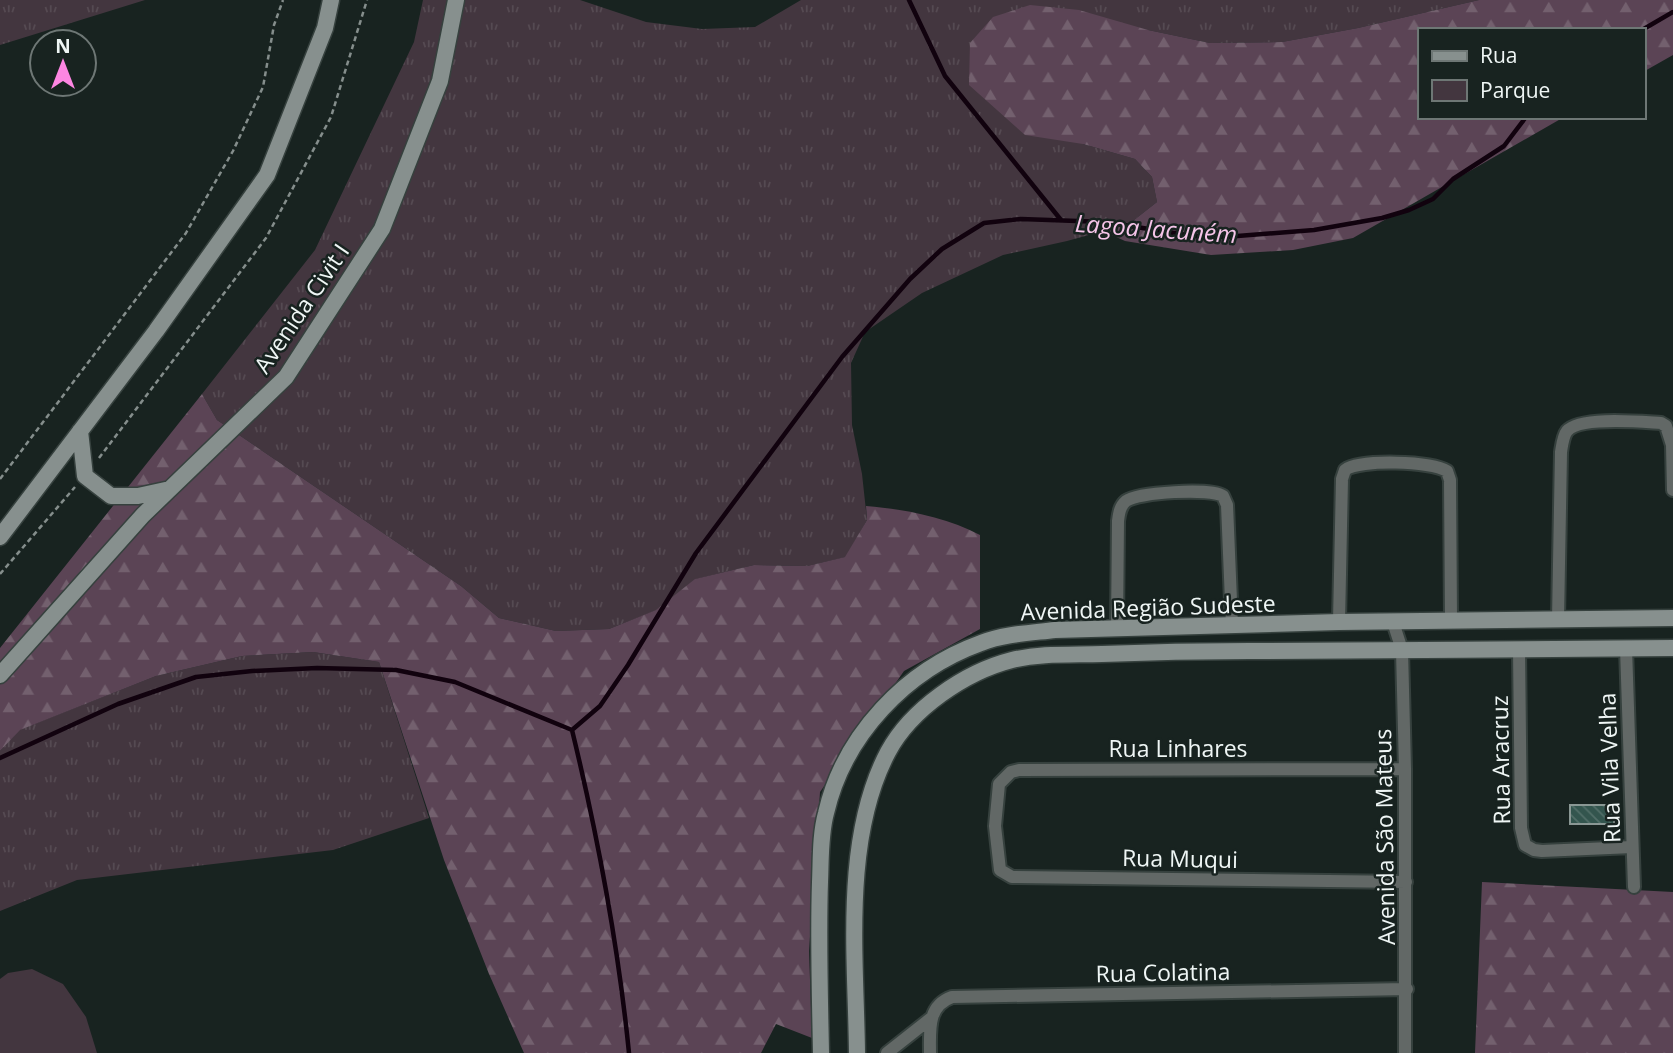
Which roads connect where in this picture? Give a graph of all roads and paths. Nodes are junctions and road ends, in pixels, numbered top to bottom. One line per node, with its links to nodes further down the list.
1 (283, 0): 7 (path)
2 (331, 0): 5 (street)
3 (367, 0): 6 (path)
4 (456, 0): 8 (street, Avenida Civit I)
5 (80, 431): 6 (street); 10 (street)
6 (85, 476): 8 (street); 11 (path)
7 (0, 479)
8 (171, 488): 25 (street, Avenida Civit I)
9 (1673, 490): 14 (street)
10 (0, 537)
11 (0, 574)
12 (1673, 618): 14 (street, Avenida Região Sudeste)
13 (1451, 620): 14 (street, Avenida Região Sudeste); 15 (street); 16 (street, Avenida Região Sudeste)
14 (1558, 620)
15 (1339, 622): 16 (street, Avenida Região Sudeste); 18 (street, Avenida Região Sudeste)
16 (1393, 622): 23 (street, Avenida São Mateus)
17 (1210, 625): 18 (street, Avenida Região Sudeste); 19 (street, Avenida Região Sudeste); 24 (street)
18 (1231, 625): 19 (street)
19 (1118, 627): 33 (street, Avenida Região Sudeste)
20 (1626, 648): 21 (street, Avenida Região Sudeste); 22 (street, Avenida Região Sudeste); 28 (street, Rua Vila Velha)
21 (1673, 648)
22 (1519, 649): 23 (street, Avenida Região Sudeste); 28 (street, Rua Aracruz)
23 (1402, 650): 24 (street, Avenida Região Sudeste); 26 (street, Avenida São Mateus)
24 (1209, 651): 34 (street, Avenida Região Sudeste)
25 (0, 675)
26 (1405, 769): 27 (street, Rua Linhares); 29 (street, Avenida São Mateus)
27 (995, 826): 29 (street, Rua Muqui)
28 (1632, 847): 30 (street, Rua Vila Velha)
29 (1406, 882): 31 (street, Avenida São Mateus)
30 (1634, 887)
31 (1407, 989): 32 (street, Rua Colatina); 37 (street, Avenida São Mateus)
32 (930, 1019): 35 (street, Rua Colatina); 36 (street)
33 (821, 1053)
34 (858, 1053)
35 (887, 1053)
36 (930, 1053)
37 (1405, 1053)

